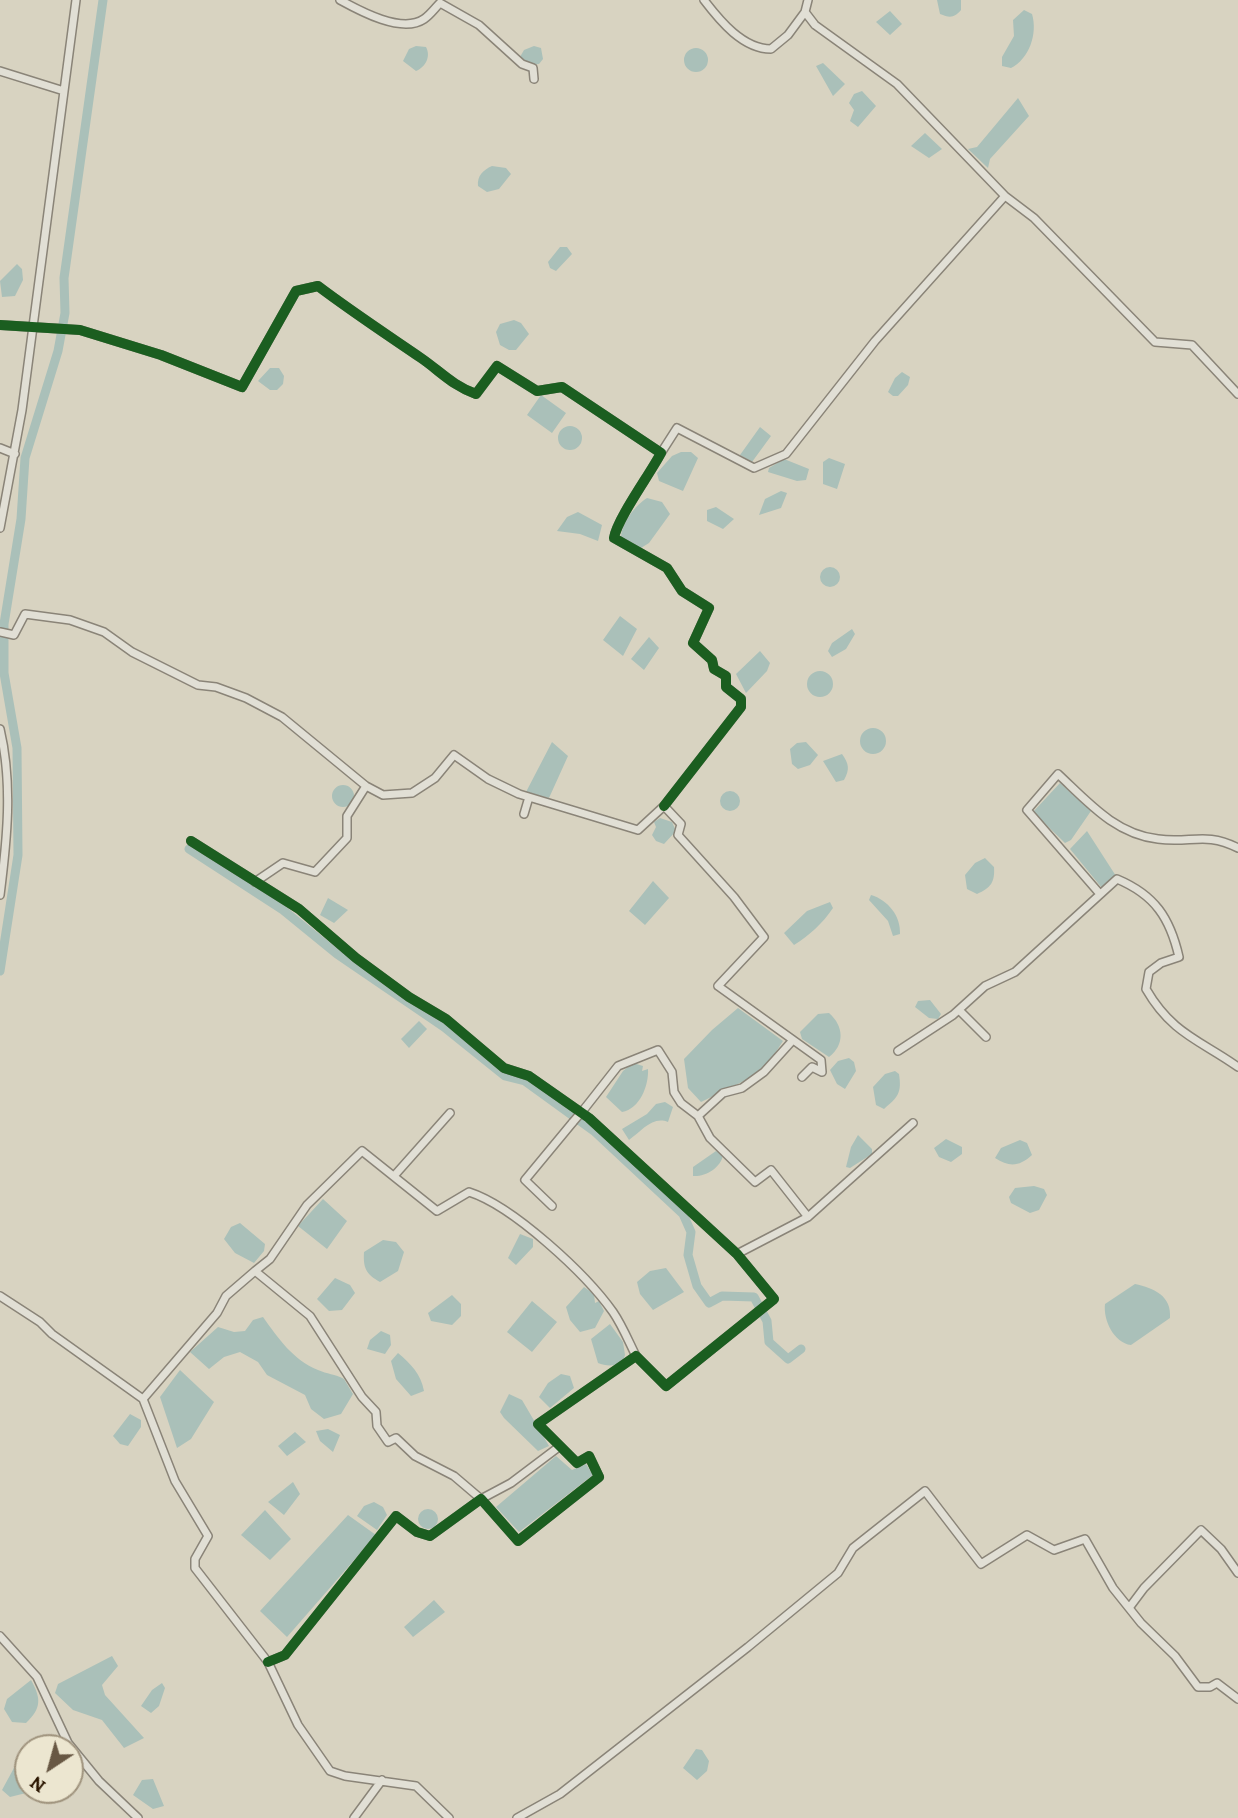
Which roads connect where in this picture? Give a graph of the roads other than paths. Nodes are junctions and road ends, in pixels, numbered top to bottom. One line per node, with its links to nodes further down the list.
1 (76, 0): 10 (street)
2 (340, 0): 6 (street)
3 (454, 0): 6 (street)
4 (704, 0): 7 (street)
5 (808, 0): 7 (street)
6 (448, 8): 9 (street)
7 (805, 12): 11 (street)
8 (0, 71): 10 (street)
9 (534, 79)
10 (64, 91): 13 (street)
11 (1005, 196): 14 (street); 16 (street)
12 (0, 325): 13 (street)
13 (34, 327): 16 (street); 17 (street)
14 (1238, 394)
15 (0, 448): 17 (street)
16 (661, 453): 23 (street)
17 (15, 454): 18 (street)
18 (0, 528)
19 (0, 632): 21 (street)
20 (0, 729): 29 (street)
21 (366, 786): 22 (street); 27 (street)
22 (529, 797): 23 (street); 24 (street)
23 (664, 806): 32 (street)
24 (524, 814)
25 (191, 841): 27 (street)
26 (1238, 848): 28 (street)
27 (255, 882): 42 (street)
28 (1100, 894): 30 (street); 34 (street)
29 (0, 895)
30 (959, 1010): 31 (street); 33 (street)
31 (986, 1037)
32 (793, 1040): 35 (street); 37 (street)
33 (898, 1051)
34 (1238, 1067)
35 (802, 1077)
36 (450, 1113): 39 (street)
37 (698, 1116): 40 (street, bridge); 41 (street)
38 (913, 1123): 41 (street)
39 (394, 1176): 43 (street); 45 (street)
40 (552, 1206)
41 (807, 1217): 42 (street)
42 (737, 1254): 45 (street)
43 (255, 1271): 46 (street); 48 (street)
44 (0, 1296): 46 (street)
45 (636, 1356): 47 (street)
46 (143, 1399): 52 (street)
47 (560, 1446): 48 (street); 48 (street)
48 (481, 1499): 52 (street)
49 (1238, 1573): 50 (street)
50 (1129, 1608): 53 (street); 58 (street)
51 (0, 1636): 55 (street)
52 (268, 1662): 54 (street)
53 (1238, 1699)
54 (382, 1780): 56 (street); 57 (street)
55 (138, 1818)
56 (354, 1818)
57 (449, 1818)
58 (517, 1818)

